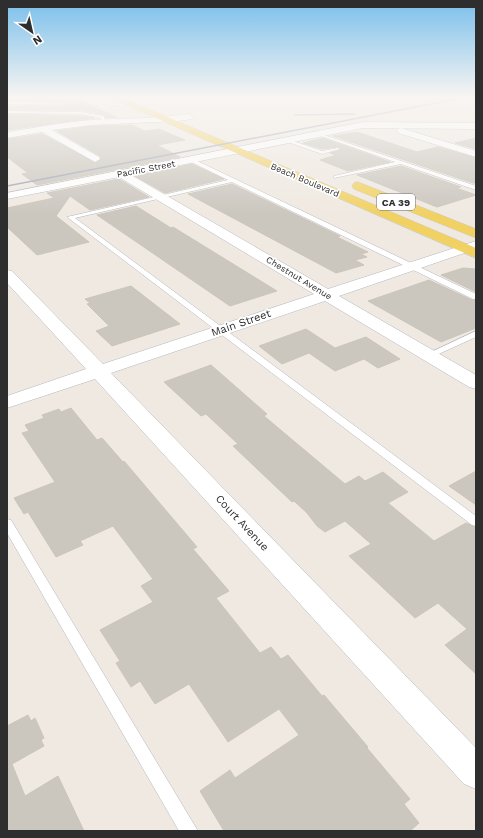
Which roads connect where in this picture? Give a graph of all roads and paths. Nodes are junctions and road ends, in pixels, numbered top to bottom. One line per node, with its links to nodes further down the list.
1 (56, 136): 12 (street)
2 (214, 136): 7 (main road, Beach Boulevard / CA 39)
3 (308, 136): 6 (street)
4 (326, 136): 14 (lane)
5 (417, 136): 10 (street)
6 (287, 140): 8 (street); 9 (lane)
7 (241, 145): 8 (main road, Beach Boulevard / CA 39); 13 (street, Pacific Street); 23 (main road, Beach Boulevard / CA 39)
8 (259, 146): 11 (main road, Beach Boulevard / CA 39)
9 (338, 149)
10 (476, 154)
11 (280, 155)
12 (95, 159)
13 (191, 160): 16 (street, Pacific Street); 18 (lane)
14 (401, 162): 17 (lane); 19 (lane)
15 (323, 172): 17 (main road, Beach Boulevard / CA 39)
16 (122, 174): 20 (street, Pacific Street); 21 (street, Chestnut Avenue)
17 (336, 177): 22 (main road, Beach Boulevard / CA 39)
18 (233, 180): 21 (lane); 24 (lane)
19 (476, 188)
20 (7, 196)
21 (162, 196): 26 (street, Chestnut Avenue); 28 (lane)
22 (476, 234)
23 (473, 248): 24 (street, Main Street)
24 (411, 266): 26 (street, Main Street); 27 (lane)
25 (7, 274): 31 (street, Court Avenue)
26 (327, 294): 28 (street, Main Street); 30 (street, Chestnut Avenue)
27 (476, 297)
28 (222, 330): 31 (street, Main Street); 34 (lane)
29 (476, 334): 30 (lane)
30 (429, 355): 32 (street, Chestnut Avenue)
31 (99, 372): 33 (street, Main Street); 36 (street, Court Avenue)
32 (476, 383)
33 (7, 402)
34 (476, 522)
35 (7, 523): 37 (lane)
36 (476, 772)
37 (189, 831)

